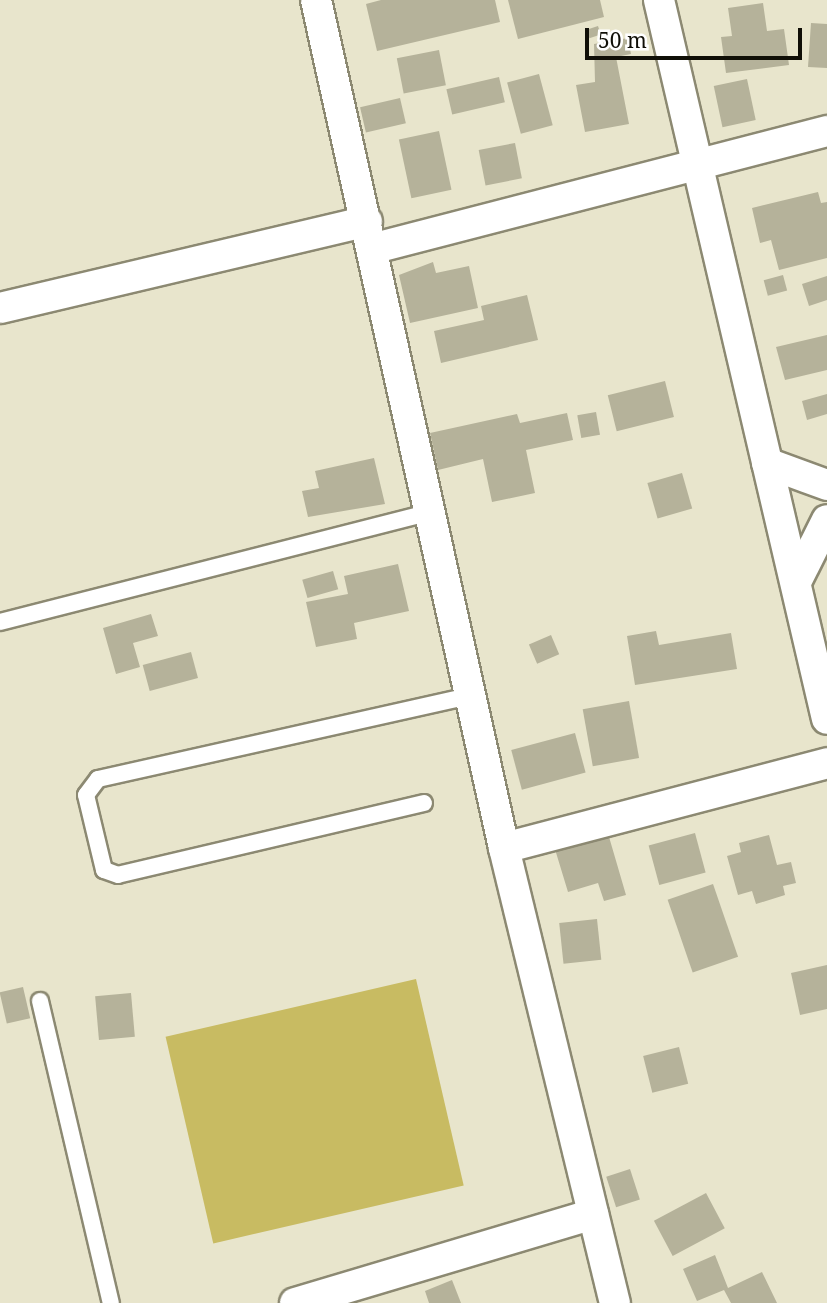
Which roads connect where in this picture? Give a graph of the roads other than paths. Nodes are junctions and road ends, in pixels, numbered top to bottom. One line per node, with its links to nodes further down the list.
1 (316, 0): 5 (street)
2 (659, 0): 4 (street)
3 (827, 131): 4 (street)
4 (698, 161): 5 (street); 7 (street)
5 (371, 234): 6 (street); 9 (street)
6 (0, 308)
7 (767, 463): 8 (street); 11 (street)
8 (827, 485)
9 (428, 513): 12 (lane); 13 (street)
10 (827, 520): 11 (street)
11 (796, 582): 14 (street)
12 (0, 622)
13 (470, 696): 16 (lane); 17 (street)
14 (827, 719)
15 (827, 763): 17 (street)
16 (424, 803)
17 (504, 848): 19 (street)
18 (40, 1001): 20 (lane)
19 (593, 1214): 21 (street); 22 (street)
20 (111, 1303)
21 (295, 1303)
22 (615, 1303)

